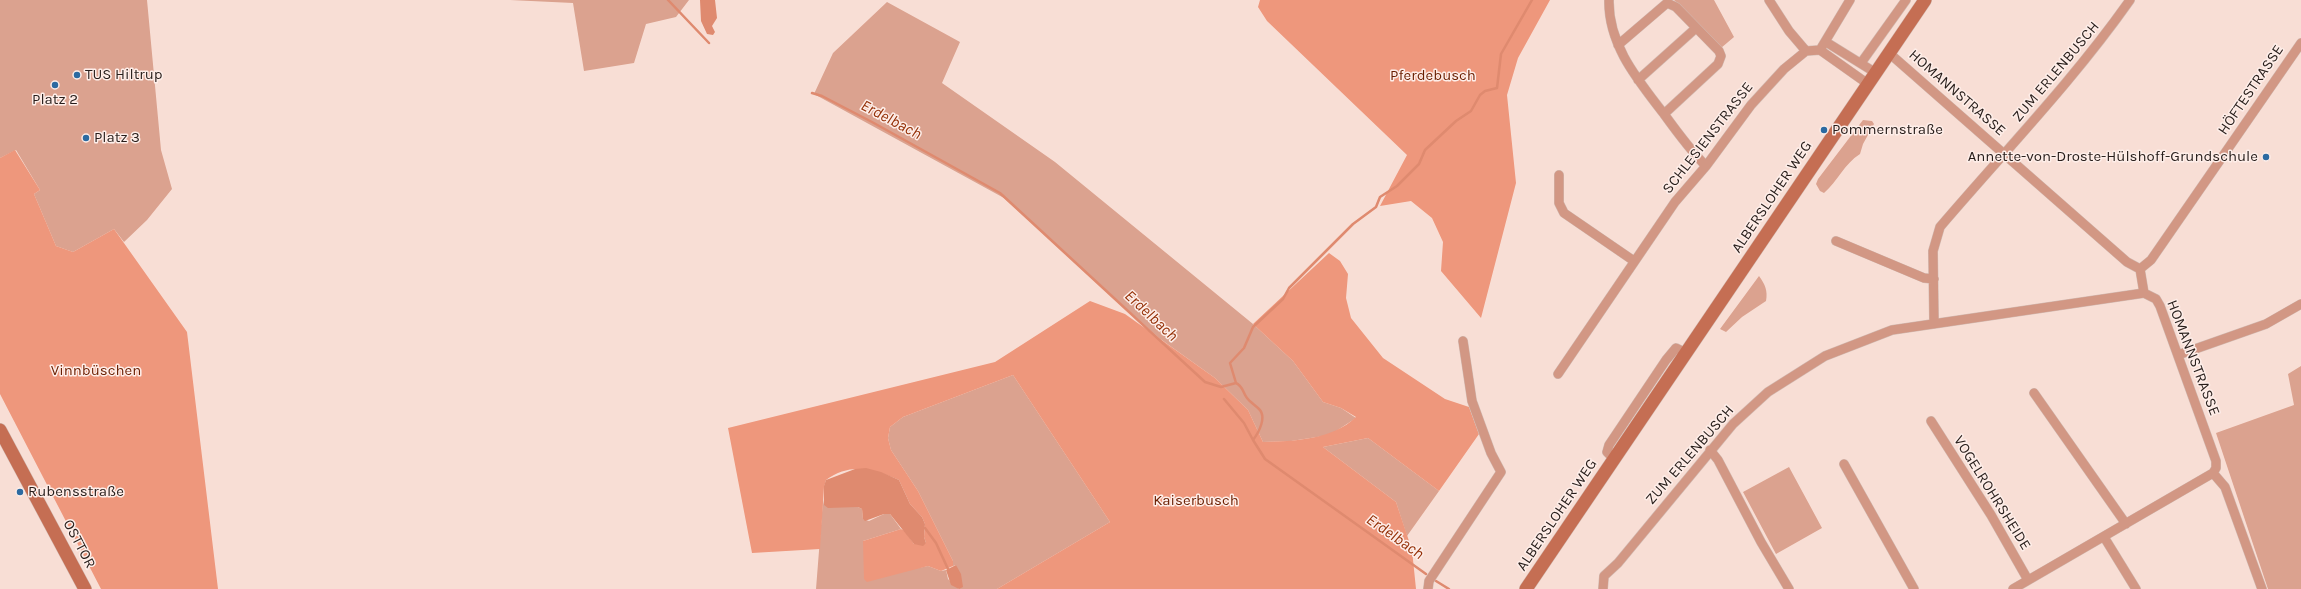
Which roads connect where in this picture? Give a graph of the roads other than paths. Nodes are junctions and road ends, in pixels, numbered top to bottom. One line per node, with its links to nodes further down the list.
1 (1609, 0): 10 (street)
2 (1768, 0): 12 (street)
3 (1850, 0): 8 (street)
4 (1906, 0): 14 (street)
5 (1925, 0): 13 (main road, ALBERSLOHER WEG)
6 (2130, 0): 19 (street, ZUM ERLENBUSCH)
7 (1696, 28): 10 (street); 16 (street); 18 (street)
8 (1826, 42): 11 (street); 14 (street)
9 (2301, 43): 24 (street, HÖFTESTRASSE)
10 (1618, 45): 16 (street)
11 (1820, 50): 12 (street); 17 (street)
12 (1806, 51): 20 (street, SCHLESIENSTRASSE)
13 (1889, 53): 15 (main road, ALBERSLOHER WEG); 19 (street, HOMANNSTRASSE)
14 (1861, 63): 15 (street)
15 (1876, 73): 17 (main road, ALBERSLOHER WEG)
16 (1638, 80): 18 (street)
17 (1868, 84): 43 (main road, ALBERSLOHER WEG)
18 (1664, 114): 20 (street)
19 (2004, 154): 24 (street, HOMANNSTRASSE); 25 (street, ZUM ERLENBUSCH)
20 (1706, 166): 23 (street, SCHLESIENSTRASSE)
21 (1558, 175): 23 (street)
22 (1836, 241): 25 (street)
23 (1634, 261): 31 (street, SCHLESIENSTRASSE)
24 (2140, 269): 26 (street, HOMANNSTRASSE)
25 (1934, 279): 28 (street, ZUM ERLENBUSCH)
26 (2144, 293): 28 (street, ZUM ERLENBUSCH); 30 (street, HOMANNSTRASSE)
27 (2301, 304): 30 (street)
28 (1934, 322): 35 (street, ZUM ERLENBUSCH)
29 (1463, 341): 42 (street)
30 (2178, 355): 37 (street, HOMANNSTRASSE)
31 (1558, 374)
32 (2034, 393): 38 (street)
33 (1931, 421): 40 (street, VOGELROHRSHEIDE)
34 (2, 437): 41 (main road, OSTTOR)
35 (1710, 450): 44 (street, ZUM ERLENBUSCH); 45 (street)
36 (1844, 464): 46 (street)
37 (2213, 473): 38 (street); 49 (street)
38 (2126, 524): 39 (street)
39 (2104, 537): 40 (street); 48 (street)
40 (2028, 580): 47 (street)
41 (85, 589)
42 (1428, 589)
43 (1526, 589)
44 (1603, 589)
45 (1789, 589)
46 (1914, 589)
47 (2013, 589)
48 (2136, 589)
49 (2262, 589)

